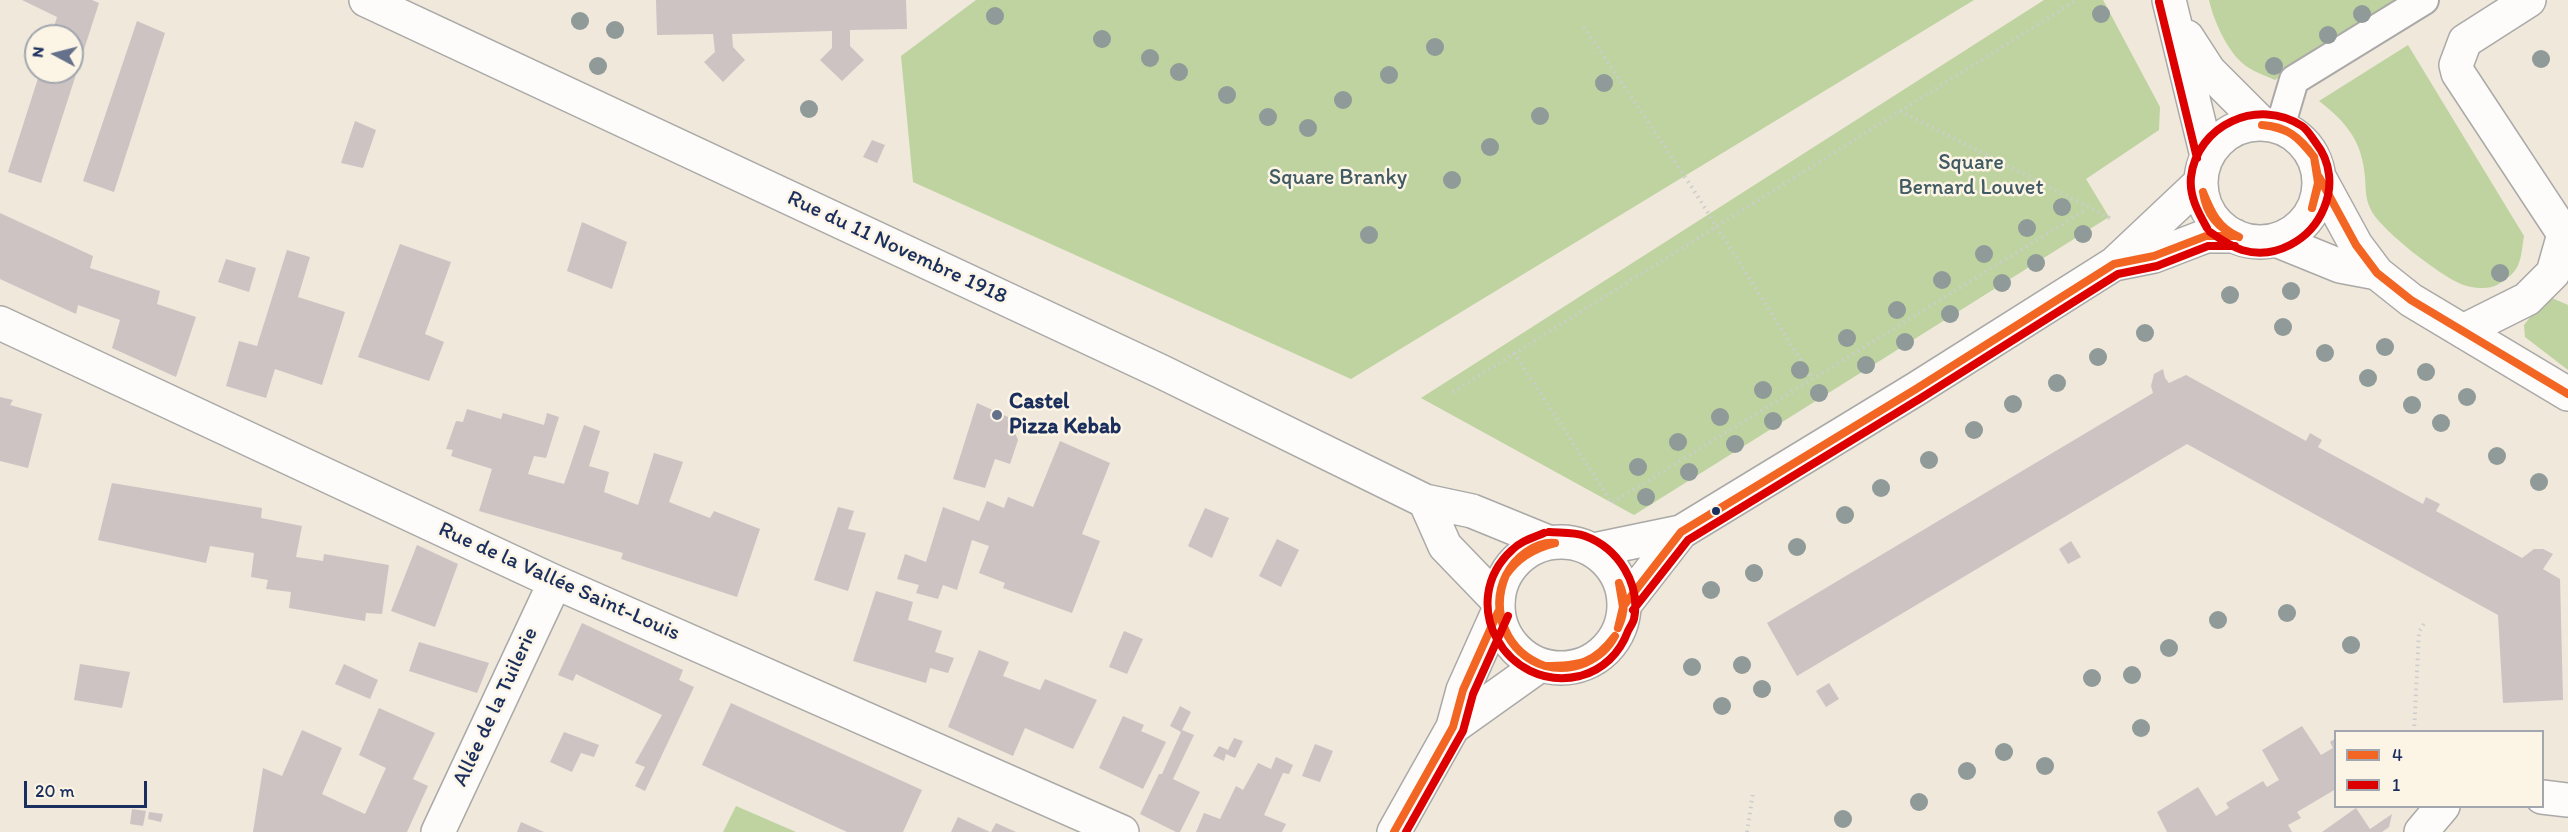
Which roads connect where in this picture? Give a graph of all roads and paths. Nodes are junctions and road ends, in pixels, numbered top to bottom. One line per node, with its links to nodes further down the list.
1 (366, 0): 25 (street, Rue du 11 Novembre 1918)
2 (2077, 0): 7 (path)
3 (2424, 0): 8 (street)
4 (2529, 0): 15 (street)
5 (2170, 6): 8 (street); 9 (street)
6 (1584, 27): 13 (path)
7 (1900, 111): 11 (path); 13 (path)
8 (2271, 125): 9 (street); 10 (street)
9 (2204, 169): 14 (street); 17 (street)
10 (2319, 177): 16 (street); 18 (street)
11 (2087, 209): 12 (path); 22 (path)
12 (2113, 220)
13 (1717, 227): 21 (path); 22 (path)
14 (2235, 236): 16 (street); 17 (street)
15 (2566, 237): 20 (street)
16 (2276, 240): 18 (street)
17 (2114, 264): 26 (street)
18 (2377, 273): 20 (street)
19 (0, 323): 29 (street, Rue de la Vallée Saint-Louis)
20 (2463, 331): 24 (street)
21 (1514, 353): 22 (path); 23 (path)
22 (1813, 380)
23 (1453, 392)
24 (2568, 394)
25 (1425, 501): 27 (street, Rue du 11 Novembre 1918); 31 (street)
26 (1680, 532): 28 (street); 30 (street)
27 (1548, 542): 28 (street); 31 (street)
28 (1594, 550): 30 (street)
29 (555, 582): 40 (street, Allée de la Tuilerie); 41 (street, Rue de la Vallée Saint-Louis)
30 (1625, 604): 33 (street)
31 (1498, 606): 33 (street); 34 (street)
32 (2426, 622): 35 (path)
33 (1540, 665): 34 (street)
34 (1453, 727): 42 (street)
35 (2414, 730)
36 (1753, 793): 43 (path)
37 (2544, 797): 38 (street)
38 (2568, 800)
39 (2442, 808): 44 (street)
40 (438, 832)
41 (1122, 832)
42 (1394, 832)
43 (1747, 832)
44 (2421, 832)

